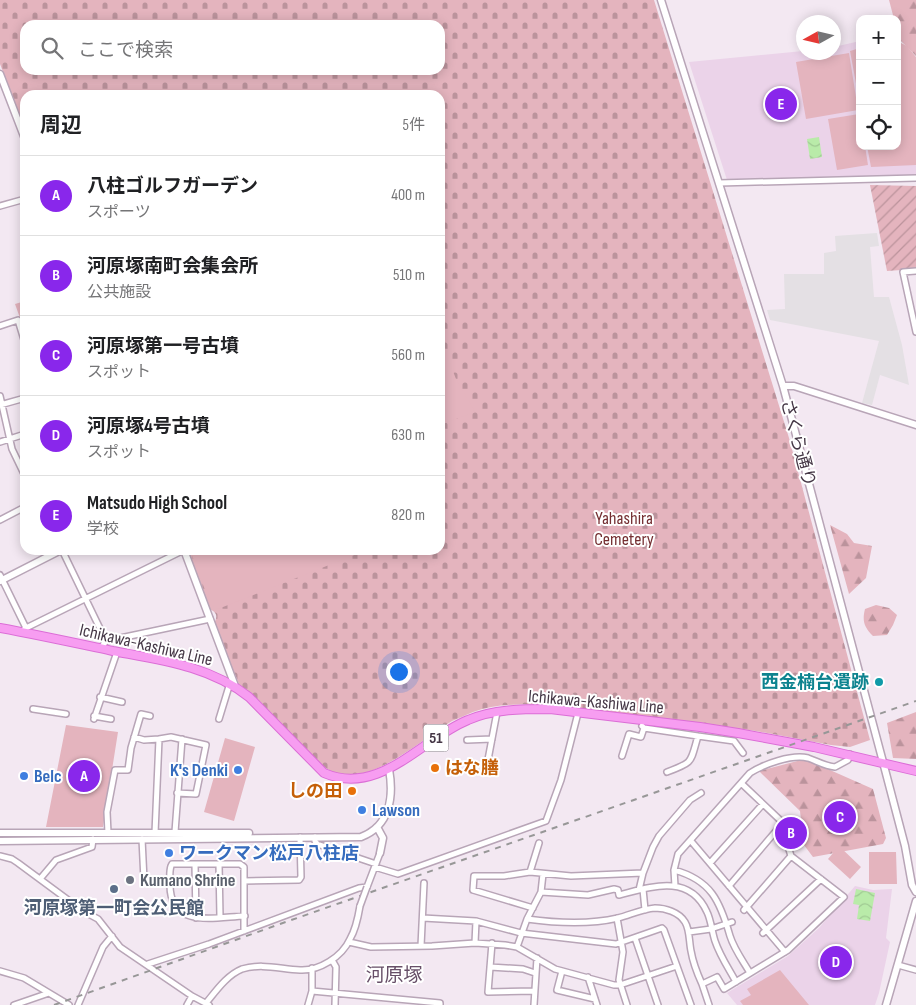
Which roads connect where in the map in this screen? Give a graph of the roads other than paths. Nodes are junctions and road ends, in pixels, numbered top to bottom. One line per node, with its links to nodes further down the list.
1 (661, 0): 5 (street, さくら通り)
2 (0, 74): 3 (street)
3 (20, 126)
4 (916, 178): 5 (street)
5 (719, 183): 12 (street, さくら通り)
6 (20, 200): 7 (street)
7 (0, 206)
8 (916, 271): 11 (street)
9 (0, 326): 10 (street)
10 (20, 327)
11 (916, 332)
12 (783, 386): 16 (street); 54 (street, さくら通り)
13 (0, 396): 15 (street)
14 (20, 399): 15 (street)
15 (1, 405): 18 (street)
16 (916, 425)
17 (20, 435): 18 (street)
18 (10, 438): 19 (street); 20 (street)
19 (0, 442)
20 (20, 466)
21 (20, 510): 22 (street)
22 (0, 520)
23 (51, 555): 27 (street)
24 (64, 555): 28 (street)
25 (174, 555): 28 (street)
26 (186, 555): 29 (street)
27 (1, 579): 31 (street)
28 (86, 598): 31 (street); 32 (street)
29 (210, 619): 32 (street); 34 (street)
30 (0, 628): 31 (main road, Ichikawa-Kashiwa Line / 51)
31 (24, 630): 32 (main road, Ichikawa-Kashiwa Line / 51)
32 (104, 645): 33 (main road, Ichikawa-Kashiwa Line / 51)
33 (117, 652): 34 (main road, Ichikawa-Kashiwa Line / 51); 35 (street)
34 (233, 685): 42 (street); 56 (main road, Ichikawa-Kashiwa Line / 51)
35 (100, 697): 36 (street); 43 (street)
36 (122, 702)
37 (33, 709): 40 (street)
38 (497, 712): 39 (main road, Ichikawa-Kashiwa Line / 51); 47 (street); 56 (main road, Ichikawa-Kashiwa Line / 51)
39 (578, 713): 44 (main road, Ichikawa-Kashiwa Line / 51); 82 (street)
40 (66, 714)
41 (150, 716): 46 (street)
42 (219, 719)
43 (111, 720)
44 (642, 724): 45 (street); 52 (main road, Ichikawa-Kashiwa Line / 51); 53 (street)
45 (698, 736): 51 (street); 58 (street)
46 (134, 737): 48 (street); 67 (street)
47 (492, 738): 50 (street); 55 (street)
48 (159, 739): 49 (street); 68 (street)
49 (182, 740): 60 (street); 60 (street)
50 (468, 740)
51 (743, 754)
52 (850, 754): 54 (main road, Ichikawa-Kashiwa Line / 51); 59 (street)
53 (622, 756)
54 (883, 762): 57 (main road, Ichikawa-Kashiwa Line / 51); 97 (street, さくら通り)
55 (487, 765)
56 (389, 769): 64 (street)
57 (916, 771)
58 (667, 772)
59 (741, 784): 62 (street); 74 (street)
60 (177, 793): 65 (street)
61 (701, 794): 85 (street)
62 (763, 804): 63 (street); 81 (street)
63 (782, 824): 78 (street); 93 (street)
64 (377, 827): 65 (street); 70 (street); 76 (street)
65 (174, 832): 68 (street)
66 (0, 833): 67 (street)
67 (108, 833): 68 (street)
68 (155, 833)
69 (300, 837): 70 (street); 72 (street); 90 (street)
70 (315, 837): 82 (street)
71 (93, 839): 72 (street); 73 (street); 87 (street)
72 (142, 839): 89 (street)
73 (0, 840)
74 (690, 841): 81 (street); 83 (street)
75 (539, 843): 84 (street)
76 (380, 853): 82 (street)
77 (0, 856): 87 (street)
78 (791, 856): 88 (street); 100 (street)
79 (195, 864): 80 (street); 89 (street); 104 (street)
80 (220, 864): 90 (street); 103 (street)
81 (710, 864): 93 (street)
82 (375, 866): 94 (street)
83 (674, 870): 92 (street); 109 (street)
84 (530, 872): 86 (street); 99 (street)
85 (644, 873): 86 (street); 95 (street)
86 (543, 874): 96 (street)
87 (40, 879): 115 (street)
88 (821, 879): 112 (street); 123 (street)
89 (170, 880): 104 (street)
90 (244, 881): 102 (street)
91 (424, 883): 105 (street)
92 (675, 886): 95 (street); 110 (street)
93 (729, 886): 100 (street)
94 (367, 887): 111 (street); 117 (street, bridge)
95 (641, 889): 96 (street); 101 (street)
96 (541, 892): 99 (street)
97 (916, 892)
98 (916, 901): 127 (street)
99 (533, 908): 107 (street)
100 (745, 908): 112 (street)
101 (645, 910): 106 (street); 113 (street)
102 (245, 916): 103 (street); 111 (street)
103 (220, 917): 104 (street)
104 (196, 918)
105 (423, 918): 108 (street); 121 (street)
106 (617, 918): 107 (street); 118 (street)
107 (527, 919): 114 (street)
108 (476, 921): 114 (street); 119 (street)
109 (730, 924): 110 (street); 135 (street)
110 (711, 929): 113 (street); 138 (street)
111 (244, 931): 126 (street)
112 (765, 931): 123 (street)
113 (689, 932): 139 (street)
114 (521, 933): 118 (street); 122 (street)
115 (112, 936): 126 (street); 152 (street)
116 (635, 938): 118 (street); 128 (street); 136 (street)
117 (349, 942): 121 (street); 125 (street)
118 (621, 942): 140 (street)
119 (475, 943): 120 (street); 121 (street)
120 (492, 943): 122 (street); 130 (street)
121 (421, 946)
122 (517, 948): 124 (street)
123 (785, 952): 135 (street)
124 (537, 958): 133 (street); 134 (street)
125 (332, 960): 129 (street); 144 (street)
126 (148, 964): 145 (street)
127 (898, 965): 131 (street); 164 (street)
128 (677, 966): 136 (street); 162 (street)
129 (312, 968): 141 (street); 149 (street)
130 (490, 968): 134 (street); 142 (street)
131 (916, 970)
132 (0, 971): 143 (street)
133 (562, 971): 137 (street); 147 (street)
134 (535, 973): 142 (street)
135 (750, 974): 138 (street)
136 (648, 976): 140 (street); 161 (street)
137 (588, 977): 140 (street); 147 (street)
138 (736, 982): 139 (street)
139 (702, 984): 163 (street)
140 (620, 985): 160 (street)
141 (312, 991): 144 (street); 154 (street)
142 (534, 991): 158 (street)
143 (49, 993): 150 (street); 151 (street)
144 (335, 994): 146 (street); 155 (street)
145 (192, 996): 149 (street); 153 (street)
146 (370, 998): 148 (street); 156 (street)
147 (595, 999): 159 (street)
148 (403, 1003): 157 (street)
149 (208, 1004)
150 (14, 1005)
151 (69, 1005)
152 (78, 1005)
153 (187, 1005)
154 (308, 1005)
155 (335, 1005)
156 (370, 1005)
157 (440, 1005)
158 (534, 1005)
159 (597, 1005)
160 (627, 1005)
161 (658, 1005)
162 (690, 1005)
163 (708, 1005)
164 (886, 1005)

